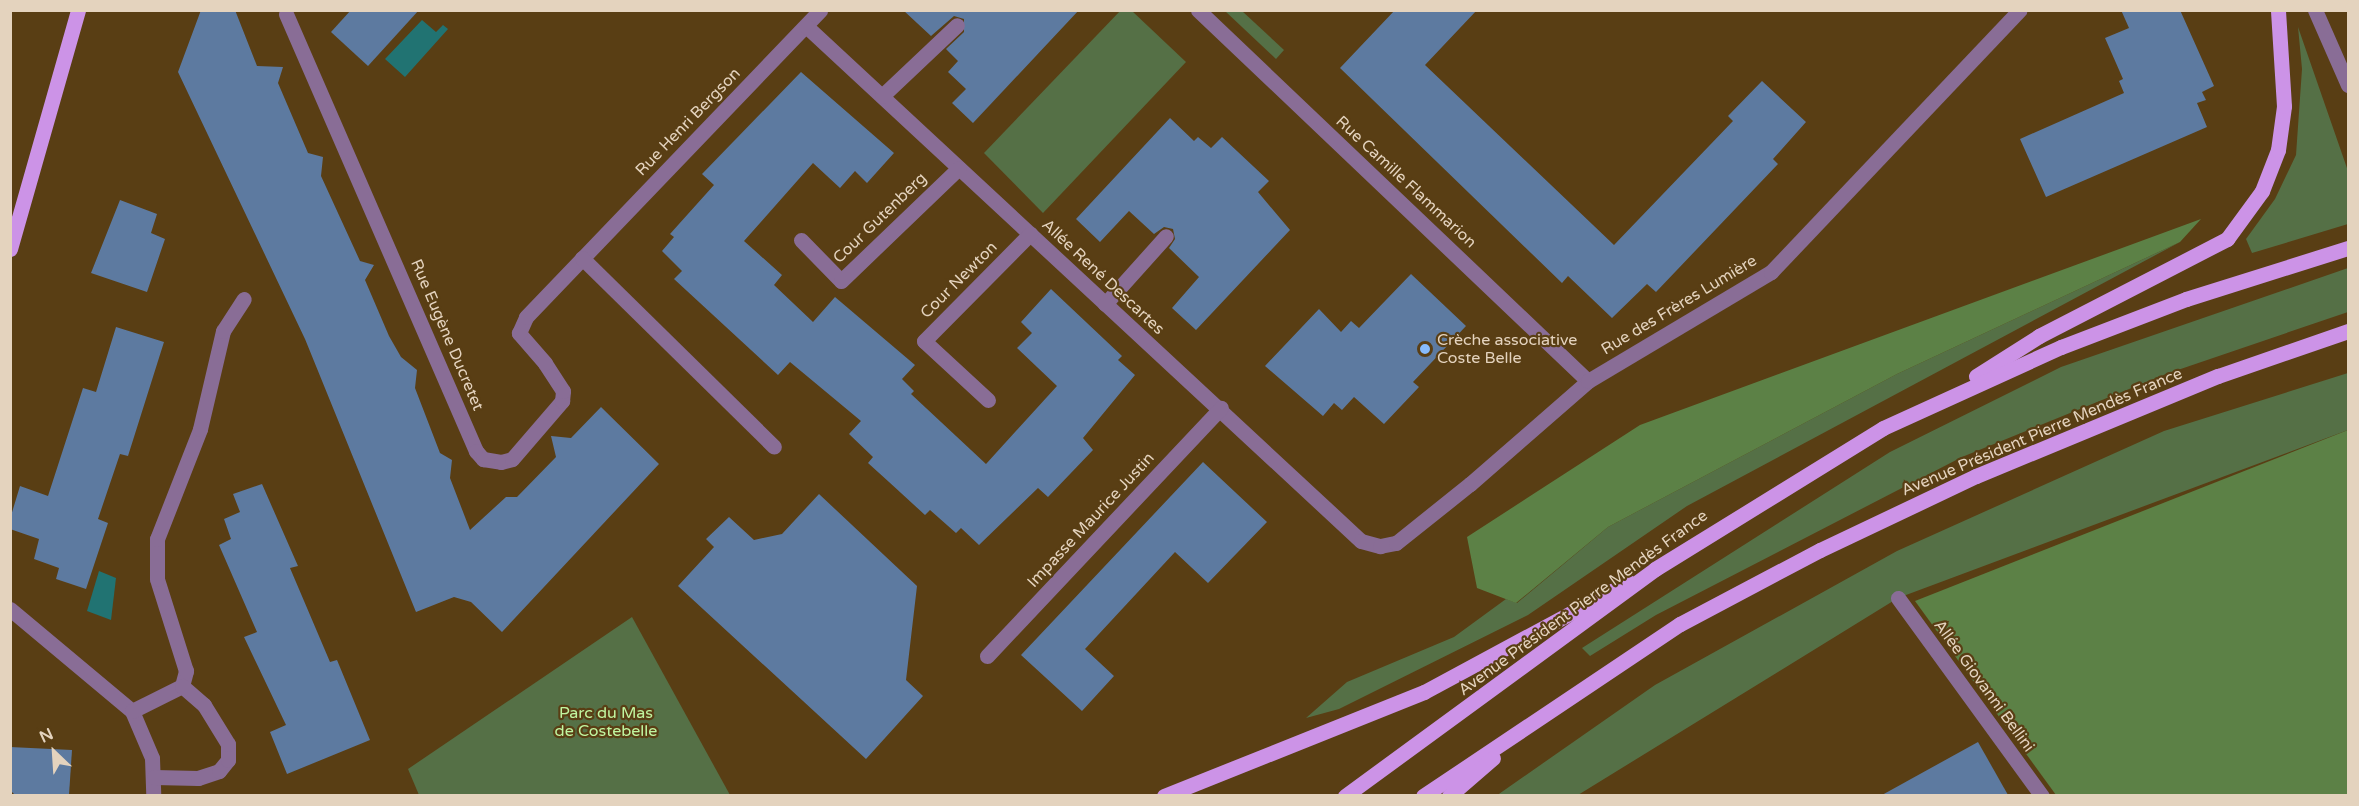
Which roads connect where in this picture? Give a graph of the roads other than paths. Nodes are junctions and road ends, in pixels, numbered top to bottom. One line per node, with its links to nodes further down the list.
1 (78, 10): 17 (main road)
2 (820, 10): 9 (street, Rue Henri Bergson)
3 (1198, 10): 23 (street, Rue Camille Flammarion)
4 (2020, 10): 23 (street, Rue des Frères Lumière)
5 (2278, 10): 24 (main road)
6 (2315, 10): 10 (street)
7 (286, 14): 20 (street, Rue Eugène Ducretet)
8 (957, 25): 11 (street)
9 (806, 26): 11 (street, Allée René Descartes); 18 (street, Rue Henri Bergson)
10 (2349, 85)
11 (882, 96): 12 (street, Allée René Descartes)
12 (959, 168): 13 (street, Allée René Descartes); 15 (street, Cour Gutenberg)
13 (1030, 234): 21 (street, Allée René Descartes); 25 (street, Cour Newton)
14 (1166, 236): 21 (street)
15 (801, 240)
16 (2349, 248): 24 (main road, Avenue Président Pierre Mendès France)
17 (10, 249)
18 (582, 258): 20 (street, Rue Henri Bergson); 27 (street)
19 (244, 299): 33 (street)
20 (542, 299)
21 (1105, 304): 26 (street, Allée René Descartes)
22 (2349, 332): 34 (main road, Avenue Président Pierre Mendès France)
23 (1588, 381): 28 (street, Rue des Frères Lumière)
24 (1947, 396): 29 (main road, Avenue Président Pierre Mendès France)
25 (988, 400)
26 (1221, 408): 28 (street, Allée René Descartes); 32 (street, Impasse Maurice Justin)
27 (774, 447)
28 (1380, 546)
29 (1655, 569): 38 (main road); 39 (main road, Avenue Président Pierre Mendès France)
30 (1898, 598): 42 (street, Allée Giovanni Bellini)
31 (10, 609): 35 (street)
32 (987, 656)
33 (182, 686): 35 (street); 36 (street)
34 (1549, 710): 40 (main road, Avenue Président Pierre Mendès France); 41 (main road)
35 (132, 711): 36 (street)
36 (154, 777): 37 (street)
37 (153, 795)
38 (1164, 795)
39 (1345, 795)
40 (1423, 795)
41 (1449, 795)
42 (2042, 795)

